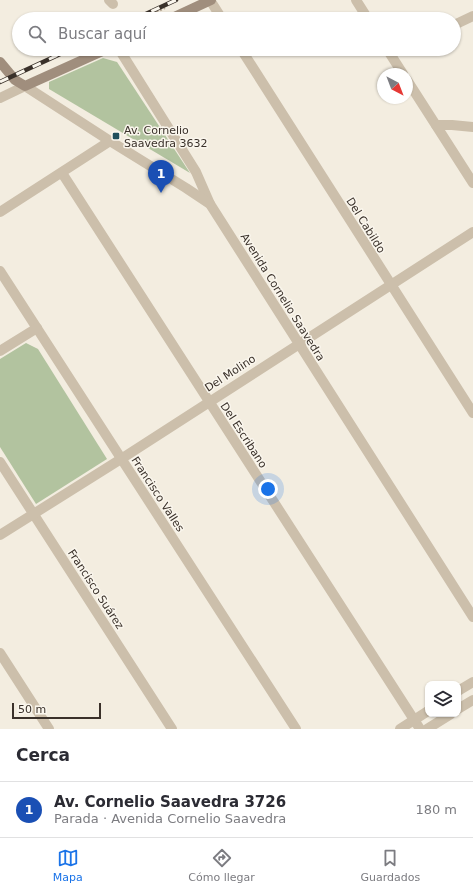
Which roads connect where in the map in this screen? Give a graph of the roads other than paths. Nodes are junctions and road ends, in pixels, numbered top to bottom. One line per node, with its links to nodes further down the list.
1 (210, 0): 3 (main road); 4 (street)
2 (356, 0): 5 (street)
3 (185, 12)
4 (218, 12)
5 (364, 12)
6 (473, 16): 7 (street)
7 (461, 22)
8 (91, 56): 14 (main road)
9 (123, 56): 22 (street)
10 (245, 56): 26 (street, Del Cabildo)
11 (392, 56): 13 (street)
12 (0, 62): 14 (main road, Avenida Cornelio Saavedra)
13 (399, 68)
14 (25, 86): 16 (street); 19 (street, Avenida Cornelio Saavedra)
15 (413, 89): 17 (street)
16 (0, 98)
17 (436, 125): 18 (street); 21 (street)
18 (473, 127)
19 (110, 141): 20 (street); 22 (street, Avenida Cornelio Saavedra)
20 (62, 173): 23 (street); 30 (street, Del Escribano)
21 (473, 183)
22 (210, 204): 28 (street, Avenida Cornelio Saavedra)
23 (0, 212)
24 (473, 232): 26 (street, Del Molino)
25 (0, 271): 27 (street, Francisco Valles)
26 (390, 285): 28 (street, Del Molino); 31 (street, Del Cabildo)
27 (37, 328): 29 (street); 32 (street, Francisco Valles)
28 (298, 344): 30 (street, Del Molino); 36 (street, Avenida Cornelio Saavedra)
29 (0, 351)
30 (209, 401): 32 (street, Del Molino); 44 (street, Del Escribano)
31 (473, 413)
32 (121, 459): 34 (street, Del Molino); 47 (street, Francisco Valles)
33 (0, 462): 34 (street, Francisco Suárez)
34 (33, 513): 35 (street, Del Molino); 46 (street, Francisco Suárez)
35 (0, 535)
36 (473, 617)
37 (0, 653): 45 (street)
38 (473, 682): 39 (street)
39 (461, 689)
40 (473, 700): 41 (street)
41 (461, 707)
42 (425, 713): 44 (street)
43 (445, 717): 50 (street)
44 (414, 720): 48 (street); 49 (street, Del Escribano)
45 (49, 729)
46 (172, 729)
47 (296, 729)
48 (400, 729)
49 (420, 729)
50 (427, 729)

